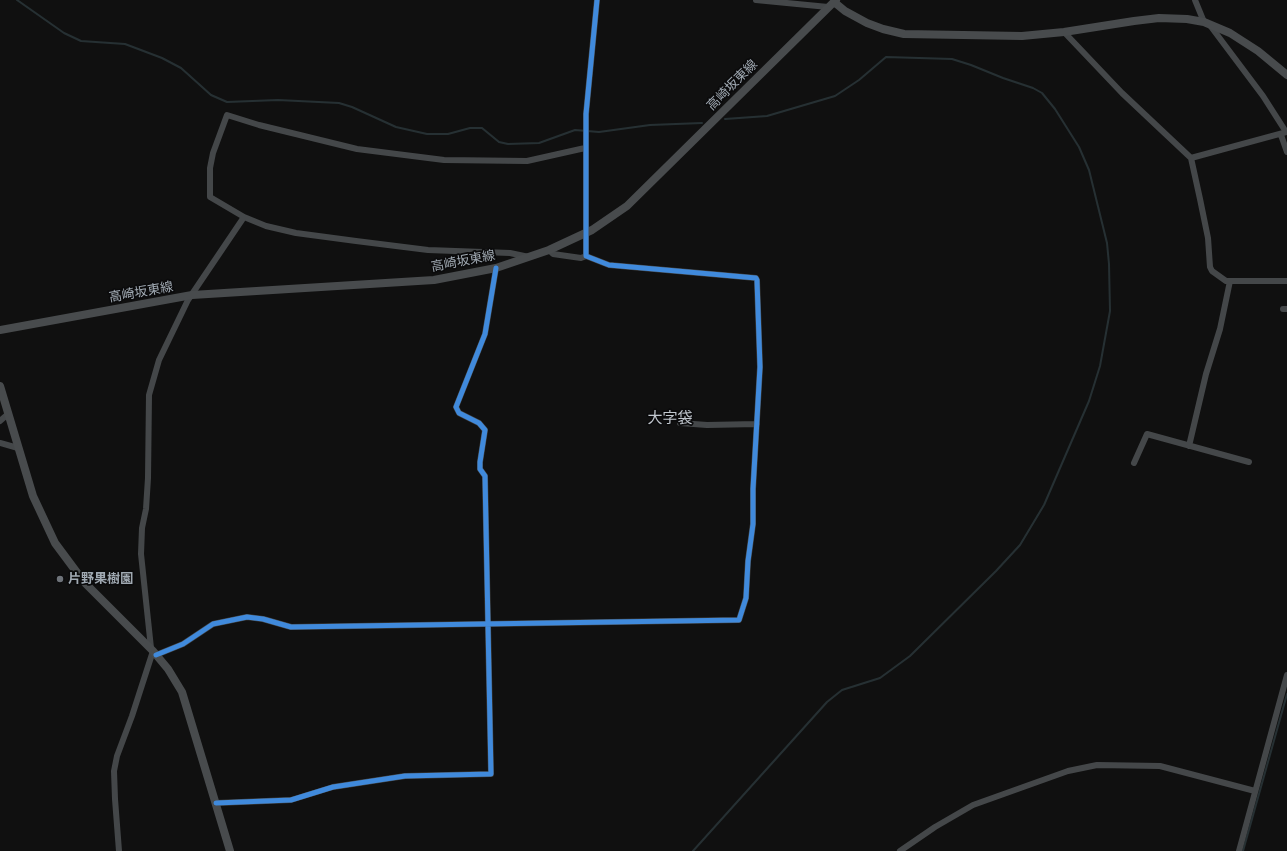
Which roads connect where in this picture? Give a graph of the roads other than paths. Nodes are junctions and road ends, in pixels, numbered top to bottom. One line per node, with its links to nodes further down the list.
1 (597, 0): 11 (street)
2 (756, 0): 4 (street)
3 (1194, 0): 7 (street)
4 (775, 1): 5 (street)
5 (799, 2): 6 (street)
6 (833, 3): 8 (street); 15 (street, 高崎坂東線)
7 (1207, 23): 8 (street); 9 (street); 10 (street)
8 (1064, 32): 13 (street)
9 (1287, 75)
10 (1285, 133): 12 (street); 13 (street)
11 (585, 148): 14 (street); 15 (street)
12 (1287, 152)
13 (1191, 158): 20 (street)
14 (244, 217): 18 (street); 22 (street)
15 (585, 234): 16 (street, 高崎坂東線); 17 (street)
16 (549, 250): 17 (street); 18 (street, 高崎坂東線)
17 (586, 256): 28 (street)
18 (529, 257): 19 (street, 高崎坂東線)
19 (496, 268): 22 (street, 高崎坂東線); 34 (street)
20 (1230, 281): 21 (street); 30 (street)
21 (1287, 281)
22 (192, 295): 23 (street, 高崎坂東線); 35 (street)
23 (0, 330)
24 (0, 386): 25 (street)
25 (8, 414): 26 (street); 31 (street)
26 (0, 421)
27 (680, 423): 28 (street)
28 (757, 424): 34 (street)
29 (0, 443): 31 (street)
30 (1189, 446): 32 (street); 33 (street)
31 (18, 448): 35 (street)
32 (1249, 462)
33 (1134, 463)
34 (488, 624): 35 (street); 38 (street)
35 (153, 651): 38 (street); 39 (street)
36 (1287, 675): 37 (street)
37 (1255, 792): 41 (street); 42 (street)
38 (216, 803): 40 (street)
39 (119, 851)
40 (230, 851)
41 (900, 851)
42 (1238, 851)

